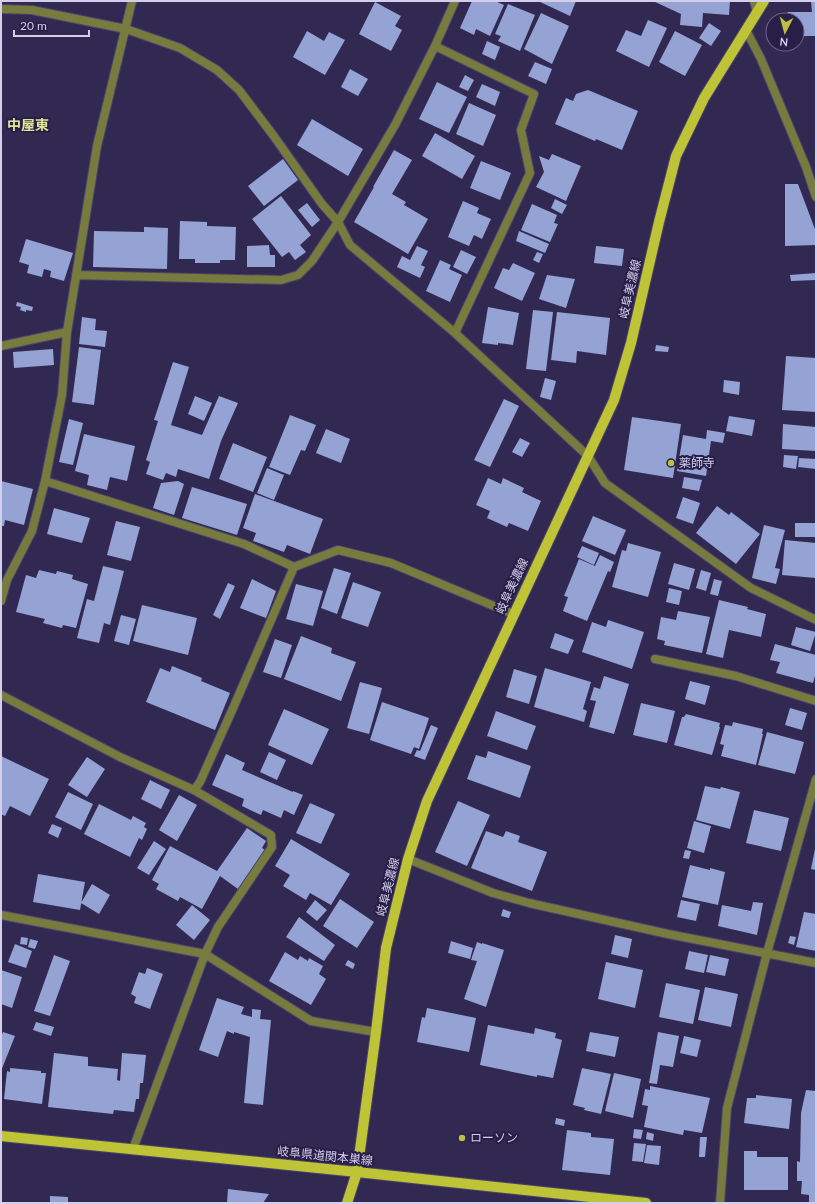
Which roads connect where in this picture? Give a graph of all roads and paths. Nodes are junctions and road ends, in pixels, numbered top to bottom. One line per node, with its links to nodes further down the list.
1 (132, 1): 7 (street)
2 (454, 1): 9 (street)
3 (754, 1): 6 (street)
4 (764, 1): 6 (main road, 岐阜美濃線)
5 (1, 9): 7 (street)
6 (757, 12): 8 (main road, 岐阜美濃線)
7 (126, 28): 11 (street); 12 (street)
8 (746, 30): 10 (street); 16 (main road, 岐阜美濃線)
9 (435, 46): 11 (street); 14 (street)
10 (816, 197)
11 (338, 222): 12 (street); 14 (street)
12 (76, 275): 13 (street)
13 (67, 332): 15 (street); 17 (street)
14 (455, 333): 16 (street)
15 (1, 346)
16 (588, 456): 21 (main road, 岐阜美濃線); 22 (street)
17 (46, 481): 18 (street); 19 (street)
18 (294, 567): 21 (street); 27 (street)
19 (4, 580): 20 (street)
20 (1, 601)
21 (513, 614): 28 (main road, 岐阜美濃線)
22 (816, 620)
23 (655, 659): 25 (street)
24 (1, 695): 27 (street)
25 (816, 701)
26 (816, 779): 30 (street)
27 (194, 790): 31 (street)
28 (408, 859): 30 (street); 33 (main road, 岐阜美濃線)
29 (1, 915): 31 (street)
30 (767, 953): 32 (street); 39 (street)
31 (205, 954): 33 (street); 35 (street)
32 (816, 963)
33 (376, 1032): 36 (main road, 岐阜美濃線)
34 (1, 1136): 35 (main road, 岐阜県道関本巣線)
35 (133, 1149): 36 (main road, 岐阜県道関本巣線)
36 (357, 1172): 37 (main road, 岐阜美濃線); 38 (main road, 岐阜県道関本巣線)
37 (347, 1203)
38 (646, 1203)
39 (720, 1203)

